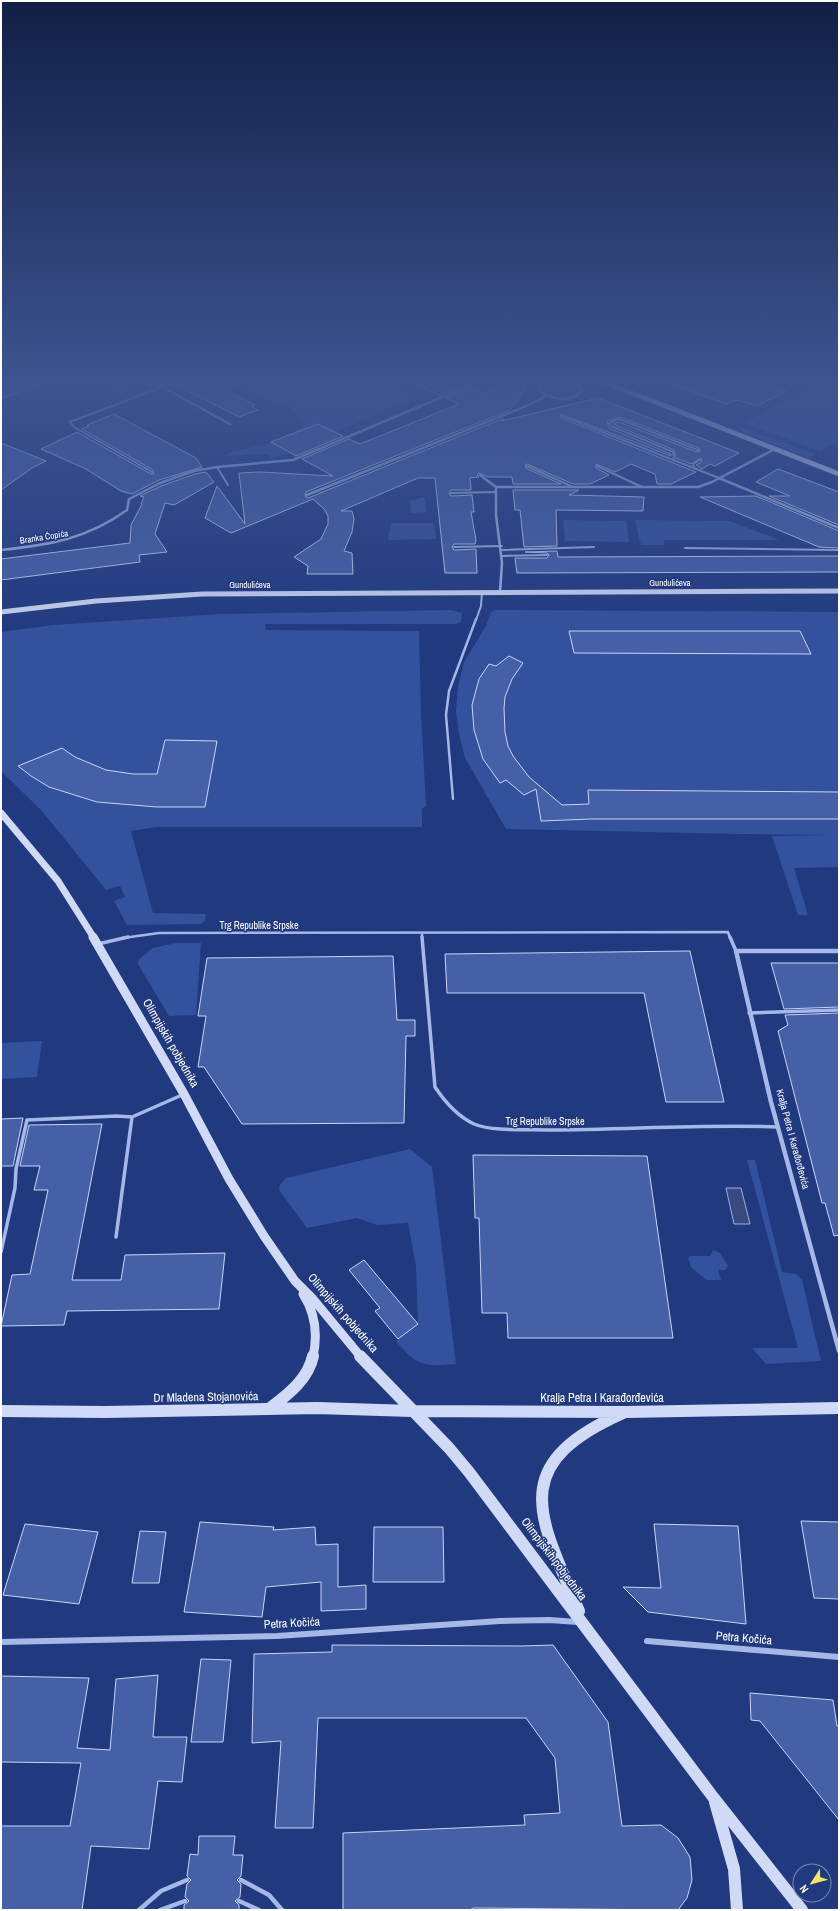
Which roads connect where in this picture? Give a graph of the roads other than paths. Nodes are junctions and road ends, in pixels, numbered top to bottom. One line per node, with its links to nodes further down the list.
1 (144, 467): 10 (lane)
2 (217, 467): 14 (lane); 26 (street, Branka Ćopića)
3 (375, 467): 20 (street)
4 (530, 467): 16 (lane)
5 (600, 467): 17 (lane)
6 (690, 467): 9 (lane)
7 (740, 467): 13 (street)
8 (822, 467): 11 (street)
9 (694, 469): 13 (lane)
10 (152, 472)
11 (839, 474)
12 (480, 475): 15 (street)
13 (719, 478): 17 (street); 21 (street)
14 (228, 486)
15 (496, 486): 16 (street); 18 (street)
16 (573, 487): 17 (street)
17 (644, 488)
18 (496, 492): 19 (lane); 24 (street)
19 (451, 493)
20 (307, 495)
21 (839, 528)
22 (454, 547): 24 (lane)
23 (594, 547): 24 (lane)
24 (502, 548): 29 (street)
25 (684, 548): 27 (lane)
26 (1, 550)
27 (839, 550)
28 (547, 555): 29 (lane)
29 (502, 556): 32 (street)
30 (839, 591): 32 (street, Gundulićeva)
31 (482, 592): 32 (street, Gundulićeva); 33 (street, Gundulićeva); 34 (lane)
32 (500, 592)
33 (1, 612)
34 (453, 799)
35 (1, 813): 38 (street, Olimpijskih pobjednika)
36 (728, 932): 37 (lane, Trg Republike Srpske); 39 (lane, Kralja Petra I Karađorđevića)
37 (422, 933): 38 (lane, Trg Republike Srpske); 45 (lane, Trg Republike Srpske)
38 (98, 944): 43 (street, Olimpijskih pobjednika)
39 (736, 951): 40 (street); 42 (street, Kralja Petra I Karađorđevića)
40 (839, 951)
41 (839, 1010): 42 (lane)
42 (749, 1013): 45 (street, Kralja Petra I Karađorđevića)
43 (184, 1094): 44 (lane); 48 (street, Olimpijskih pobjednika)
44 (132, 1117): 46 (lane); 47 (lane)
45 (777, 1127): 49 (street, Kralja Petra I Karađorđevića)
46 (116, 1236)
47 (1, 1252)
48 (295, 1281): 51 (street); 53 (street, Olimpijskih pobjednika)
49 (839, 1351)
50 (839, 1408): 54 (street, Kralja Petra I Karađorđevića)
51 (269, 1409): 52 (street, Dr Mladena Stojanovića); 53 (street, Dr Mladena Stojanovića)
52 (1, 1411)
53 (412, 1411): 54 (street, Kralja Petra I Karađorđevića); 55 (street, Olimpijskih pobjednika)
54 (626, 1412): 55 (street)
55 (584, 1623): 57 (street, Petra Kočića); 59 (street, Olimpijskih pobjednika)
56 (647, 1641): 58 (street, Petra Kočića)
57 (1, 1642)
58 (839, 1657)
59 (713, 1797): 68 (street, Olimpijskih pobjednika); 69 (street, Olimpijskih pobjednika)
60 (187, 1880): 64 (lane)
61 (241, 1880): 67 (lane)
62 (239, 1901): 66 (lane)
63 (185, 1902): 65 (lane)
64 (139, 1910)
65 (160, 1910)
66 (259, 1910)
67 (282, 1910)
68 (738, 1910)
69 (802, 1910)

